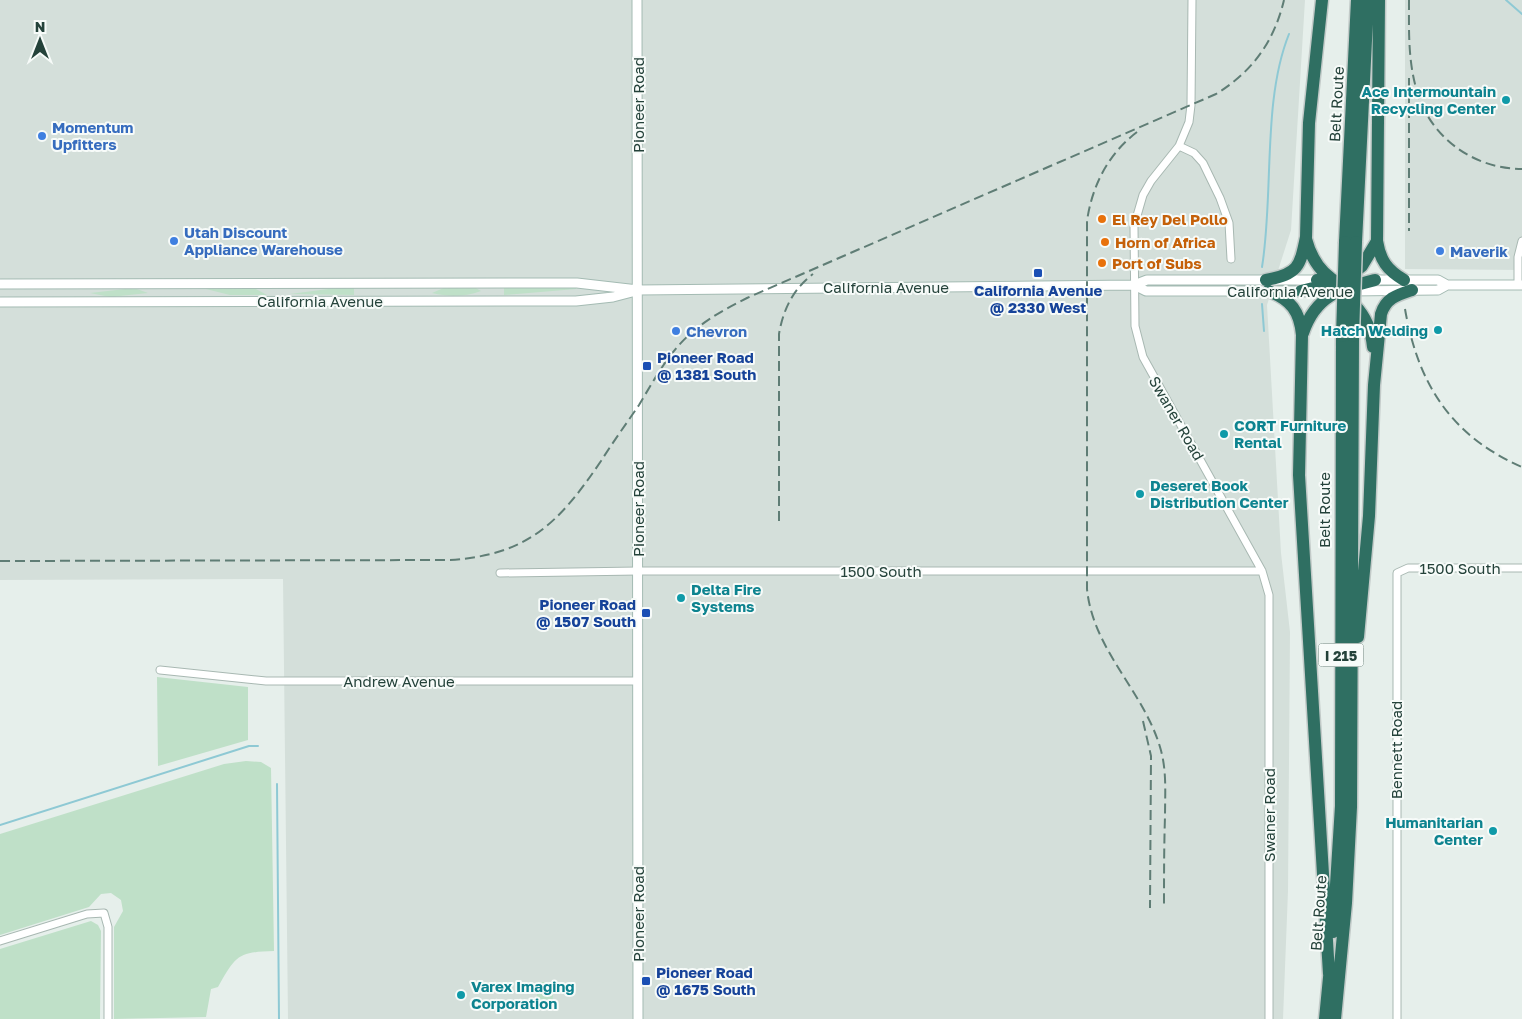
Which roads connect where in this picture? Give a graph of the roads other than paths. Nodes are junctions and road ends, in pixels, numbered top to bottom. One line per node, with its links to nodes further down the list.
1 (637, 0): 27 (main road, Pioneer Road)
2 (1192, 0): 7 (street, Swaner Road)
3 (1322, 0): 8 (highway)
4 (1357, 0): 11 (highway, Belt Route / I 215)
5 (1368, 0): 11 (highway, Belt Route / I 215)
6 (1379, 0): 9 (highway)
7 (1179, 146): 12 (street); 25 (street, Swaner Road)
8 (1306, 237): 17 (highway); 26 (highway)
9 (1377, 241): 17 (highway); 22 (highway)
10 (1522, 241): 24 (street)
11 (1351, 242): 38 (highway, Belt Route / I 215, bridge)
12 (1231, 258)
13 (1375, 280): 17 (highway); 22 (main road, California Avenue)
14 (384, 283): 15 (main road, California Avenue); 21 (main road, California Avenue); 30 (main road)
15 (419, 283): 16 (main road, California Avenue); 31 (main road)
16 (487, 283): 27 (main road, California Avenue); 32 (main road)
17 (1334, 283): 26 (main road, California Avenue); 28 (highway); 29 (highway); 37 (highway); 39 (highway)
18 (0, 284): 19 (main road, California Avenue)
19 (67, 284): 20 (main road, California Avenue); 33 (main road)
20 (179, 284): 21 (main road, California Avenue); 34 (main road)
21 (278, 284): 35 (main road)
22 (1408, 285): 23 (main road, California Avenue); 23 (main road, California Avenue); 28 (main road, California Avenue); 39 (highway)
23 (1447, 285): 24 (main road, California Avenue)
24 (1520, 285)
25 (1134, 286): 26 (main road, California Avenue); 27 (main road, California Avenue); 41 (street, Swaner Road)
26 (1267, 286): 29 (main road, California Avenue); 37 (highway)
27 (638, 290): 32 (main road, California Avenue); 42 (main road, Pioneer Road)
28 (1363, 290)
29 (1301, 291)
30 (384, 300): 31 (main road, California Avenue); 35 (main road, California Avenue)
31 (419, 300): 32 (main road, California Avenue)
32 (486, 300)
33 (67, 301): 34 (main road, California Avenue); 36 (main road, California Avenue)
34 (180, 301): 35 (main road, California Avenue)
35 (278, 301)
36 (0, 302)
37 (1302, 335): 49 (highway)
38 (1347, 336): 47 (highway, Belt Route / I 215); 49 (highway, Belt Route / I 215)
39 (1374, 385): 47 (highway)
40 (1522, 568): 43 (street, 1500 South)
41 (1262, 570): 42 (street, 1500 South); 52 (street, Swaner Road)
42 (638, 571): 44 (street, 1500 South); 46 (main road, Pioneer Road)
43 (1398, 571): 55 (street, Bennett Road)
44 (500, 573)
45 (160, 670): 46 (street, Andrew Avenue)
46 (638, 681): 51 (main road, Pioneer Road)
47 (1352, 701): 54 (highway, Belt Route / I 215)
48 (0, 941): 50 (street)
49 (1329, 974): 53 (highway, Belt Route / I 215)
50 (108, 1019)
51 (638, 1019)
52 (1269, 1019)
53 (1324, 1019)
54 (1336, 1019)
55 (1397, 1019)

